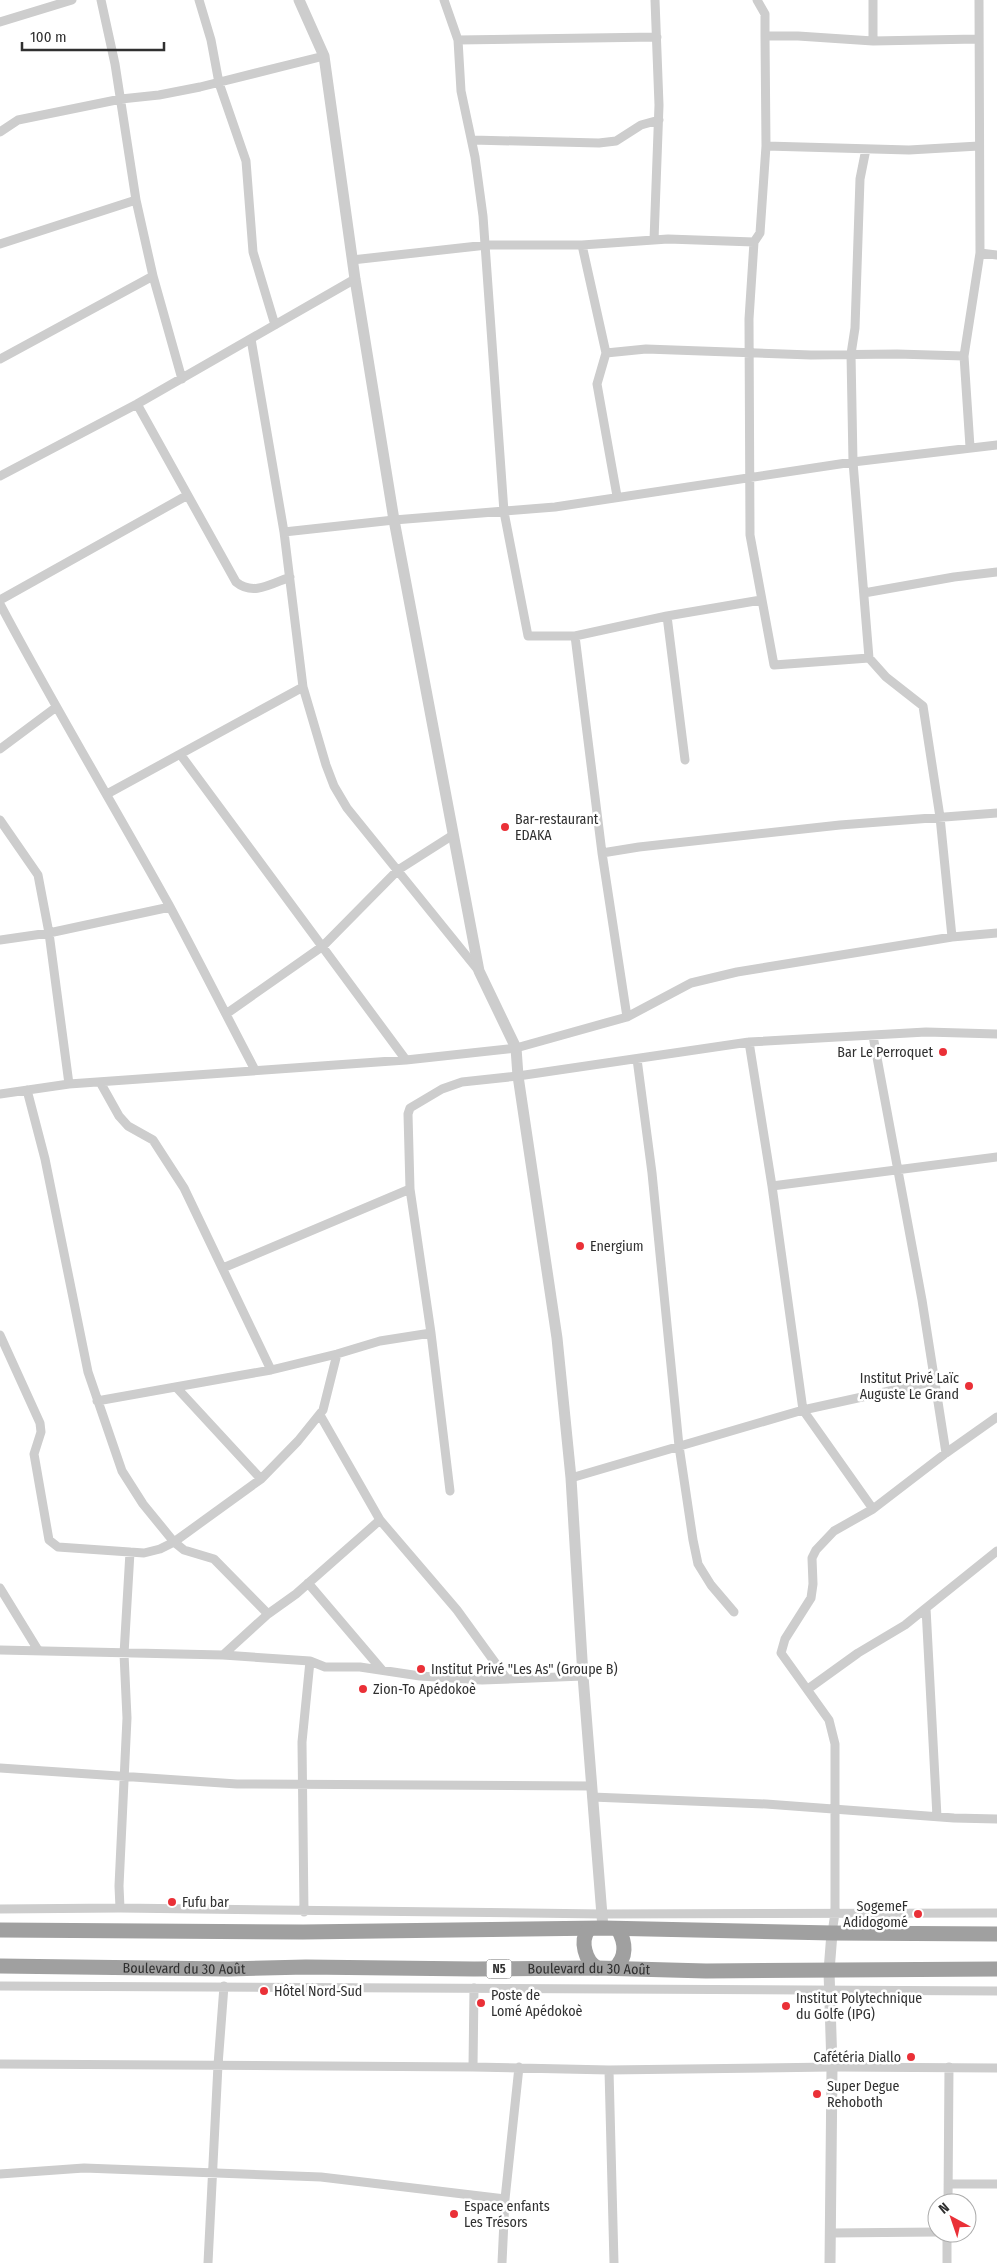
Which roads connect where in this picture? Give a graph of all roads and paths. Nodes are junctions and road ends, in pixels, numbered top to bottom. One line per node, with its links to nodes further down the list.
1 (72, 0): 10 (street)
2 (101, 0): 18 (street)
3 (199, 0): 17 (street)
4 (299, 0): 16 (street)
5 (444, 0): 14 (street)
6 (655, 0): 12 (street)
7 (757, 0): 11 (street)
8 (873, 0): 15 (street)
9 (979, 0): 13 (street)
10 (0, 22)
11 (765, 36): 15 (street); 22 (street)
12 (657, 37): 14 (street); 19 (street)
13 (977, 39): 15 (street); 23 (street)
14 (458, 40): 21 (street)
15 (873, 41)
16 (324, 56): 17 (street); 33 (street)
17 (219, 83): 18 (street); 36 (street)
18 (121, 99): 20 (street); 25 (street)
19 (658, 120): 21 (street); 26 (street)
20 (0, 132)
21 (472, 140): 29 (street)
22 (766, 146): 24 (street); 27 (street)
23 (979, 146): 24 (street); 31 (street)
24 (866, 149): 40 (street)
25 (136, 200): 28 (street); 34 (street)
26 (654, 240): 27 (street); 30 (street)
27 (754, 242): 38 (street)
28 (0, 244)
29 (487, 245): 30 (street); 33 (street); 52 (street)
30 (582, 245): 39 (street)
31 (980, 253): 32 (street); 41 (street)
32 (997, 254)
33 (352, 260): 35 (street)
34 (153, 276): 42 (street); 43 (street)
35 (355, 279): 36 (street); 53 (street)
36 (275, 324): 37 (street)
37 (252, 340): 43 (street); 54 (street)
38 (750, 351): 39 (street); 40 (street); 49 (street)
39 (606, 353): 51 (street)
40 (851, 354): 41 (street); 47 (street)
41 (964, 356): 46 (street)
42 (0, 359)
43 (182, 379): 44 (street)
44 (137, 404): 48 (street); 50 (street)
45 (997, 445): 46 (street)
46 (970, 447): 47 (street)
47 (853, 462): 49 (street); 57 (street)
48 (0, 476)
49 (749, 478): 51 (street); 59 (street)
50 (186, 496): 56 (street); 58 (street)
51 (616, 496): 52 (street)
52 (504, 512): 53 (street); 62 (street)
53 (394, 520): 54 (street); 73 (street)
54 (284, 532): 56 (street)
55 (997, 572): 57 (street)
56 (290, 577): 64 (street)
57 (864, 593): 63 (street)
58 (0, 600)
59 (761, 600): 61 (street); 63 (street)
60 (0, 604): 65 (street)
61 (667, 616): 62 (street); 68 (street)
62 (575, 636): 74 (street)
63 (869, 658): 71 (street)
64 (303, 687): 67 (street); 75 (street)
65 (55, 708): 66 (street); 69 (street)
66 (0, 749)
67 (180, 754): 69 (street); 81 (street)
68 (684, 760)
69 (107, 794): 76 (street)
70 (997, 813): 71 (street)
71 (940, 817): 74 (street); 79 (street)
72 (0, 820): 78 (street)
73 (453, 835): 75 (street); 82 (street)
74 (602, 853): 84 (street)
75 (398, 870): 81 (street); 82 (street)
76 (170, 907): 78 (street); 83 (street)
77 (997, 932): 79 (street)
78 (49, 934): 80 (street); 94 (street)
79 (952, 937): 84 (street)
80 (0, 940)
81 (323, 946): 83 (street); 90 (street)
82 (479, 971): 88 (street)
83 (226, 1014): 91 (street)
84 (627, 1017): 88 (street)
85 (997, 1034): 86 (street)
86 (873, 1036): 87 (street); 98 (street)
87 (749, 1042): 89 (street); 99 (street)
88 (516, 1048): 90 (street); 92 (street)
89 (637, 1059): 92 (street); 112 (street)
90 (406, 1060): 91 (street)
91 (255, 1070): 93 (street)
92 (518, 1076): 100 (street); 114 (street)
93 (100, 1082): 94 (street); 101 (street)
94 (68, 1084): 95 (street)
95 (27, 1090): 96 (street); 108 (street)
96 (0, 1094)
97 (997, 1157): 98 (street)
98 (898, 1170): 99 (street); 106 (street)
99 (772, 1186): 109 (street)
100 (410, 1189): 101 (street); 102 (street)
101 (223, 1268): 105 (street)
102 (432, 1333): 104 (street); 116 (street)
103 (0, 1335): 121 (street)
104 (336, 1354): 105 (street); 110 (street)
105 (271, 1370): 107 (street)
106 (935, 1381): 109 (street); 113 (street)
107 (176, 1387): 108 (street); 115 (street)
108 (97, 1401): 119 (street)
109 (803, 1410): 112 (street); 117 (street)
110 (320, 1415): 115 (street); 118 (street)
111 (997, 1417): 113 (street)
112 (679, 1446): 114 (street); 125 (street)
113 (946, 1453): 117 (street)
114 (571, 1478): 133 (street)
115 (261, 1479): 119 (street)
116 (450, 1490)
117 (873, 1509): 135 (street)
118 (380, 1520): 122 (street); 134 (street)
119 (174, 1542): 121 (street); 126 (street)
120 (997, 1551): 124 (street)
121 (130, 1552): 129 (street)
122 (308, 1583): 126 (street); 132 (street)
123 (0, 1588): 128 (street)
124 (926, 1608): 135 (street); 141 (street)
125 (734, 1612)
126 (268, 1614): 130 (street)
127 (0, 1650): 128 (street)
128 (38, 1650): 129 (street)
129 (124, 1654): 130 (street); 137 (street)
130 (223, 1655): 131 (street)
131 (310, 1661): 132 (street); 138 (street)
132 (382, 1670): 134 (street)
133 (583, 1676): 134 (street); 139 (street)
134 (508, 1679)
135 (808, 1689): 140 (street)
136 (0, 1768): 137 (street)
137 (124, 1776): 138 (street); 143 (street)
138 (302, 1785): 139 (street); 145 (street)
139 (592, 1792): 140 (street); 148 (street)
140 (835, 1809): 141 (street); 146 (street)
141 (936, 1817): 142 (street)
142 (997, 1819)
143 (120, 1908): 144 (street); 145 (street)
144 (0, 1909)
145 (304, 1912): 148 (street)
146 (834, 1913): 147 (street); 148 (street); 150 (street)
147 (997, 1913)
148 (603, 1925): 149 (highway); 150 (highway); 153 (highway); 154 (highway)
149 (0, 1930)
150 (832, 1933): 151 (highway); 156 (street)
151 (997, 1934)
152 (0, 1966): 153 (highway, Boulevard du 30 Août / N5)
153 (597, 1968): 154 (highway, Boulevard du 30 Août / N5)
154 (615, 1968): 156 (highway, Boulevard du 30 Août / N5)
155 (997, 1969): 156 (highway, Boulevard du 30 Août / N5)
156 (829, 1971): 160 (street)
157 (0, 1986): 158 (street)
158 (224, 1986): 159 (street); 163 (street)
159 (474, 1988): 160 (street); 164 (street)
160 (830, 1989): 161 (street); 166 (street)
161 (997, 1991)
162 (0, 2064): 163 (street)
163 (218, 2065): 164 (street); 170 (street)
164 (473, 2067): 165 (street)
165 (519, 2067): 169 (street); 175 (street)
166 (832, 2067): 167 (street); 169 (street); 177 (street)
167 (949, 2067): 168 (street); 172 (street)
168 (997, 2068)
169 (609, 2070): 181 (street)
170 (212, 2172): 171 (street); 175 (street); 179 (street)
171 (0, 2174)
172 (948, 2184): 173 (street); 174 (street)
173 (997, 2184)
174 (948, 2193)
175 (505, 2199): 180 (street)
176 (927, 2232): 177 (street)
177 (831, 2233): 182 (street)
178 (948, 2243): 183 (street)
179 (208, 2263)
180 (502, 2263)
181 (614, 2263)
182 (830, 2263)
183 (947, 2263)

